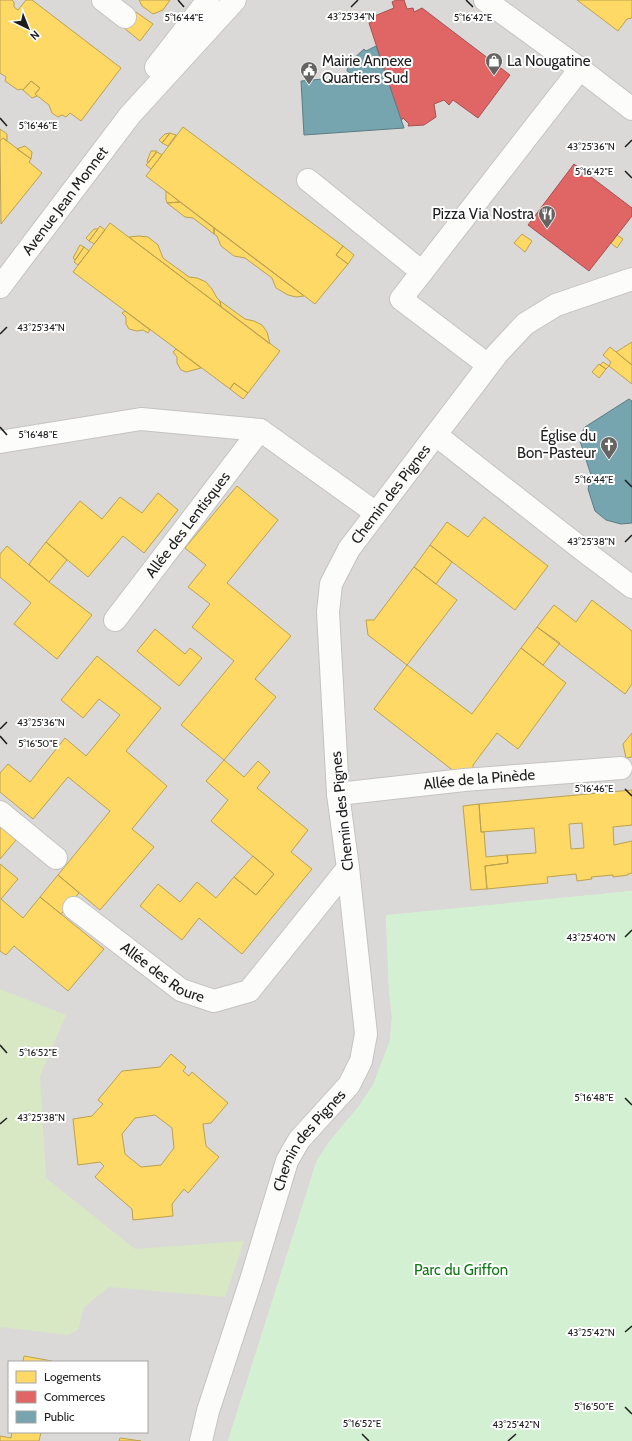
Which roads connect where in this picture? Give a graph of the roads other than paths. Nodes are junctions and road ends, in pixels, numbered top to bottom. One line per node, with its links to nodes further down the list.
1 (103, 0): 5 (street)
2 (208, 0): 8 (street, Avenue Jean Monnet)
3 (235, 0): 8 (street, Avenue Jean Monnet)
4 (485, 0): 6 (street)
5 (125, 17)
6 (580, 69): 7 (street); 10 (street)
7 (632, 109)
8 (130, 114): 12 (street, Avenue Jean Monnet)
9 (308, 180): 10 (street)
10 (422, 272): 13 (street)
11 (632, 278): 13 (street, Chemin des Pignes)
12 (0, 287)
13 (488, 365): 15 (street, Chemin des Pignes)
14 (260, 430): 16 (street); 17 (street); 19 (street, Allée des Lentisques)
15 (436, 435): 17 (street, Chemin des Pignes); 18 (street)
16 (0, 442)
17 (376, 513): 21 (street, Chemin des Pignes)
18 (632, 587)
19 (115, 620)
20 (621, 768): 21 (street, Allée de la Pinède)
21 (338, 794): 24 (street, Chemin des Pignes)
22 (0, 812): 23 (street)
23 (56, 858)
24 (348, 868): 25 (street, Allée des Roure); 26 (street, Chemin des Pignes)
25 (74, 908)
26 (201, 1441)

